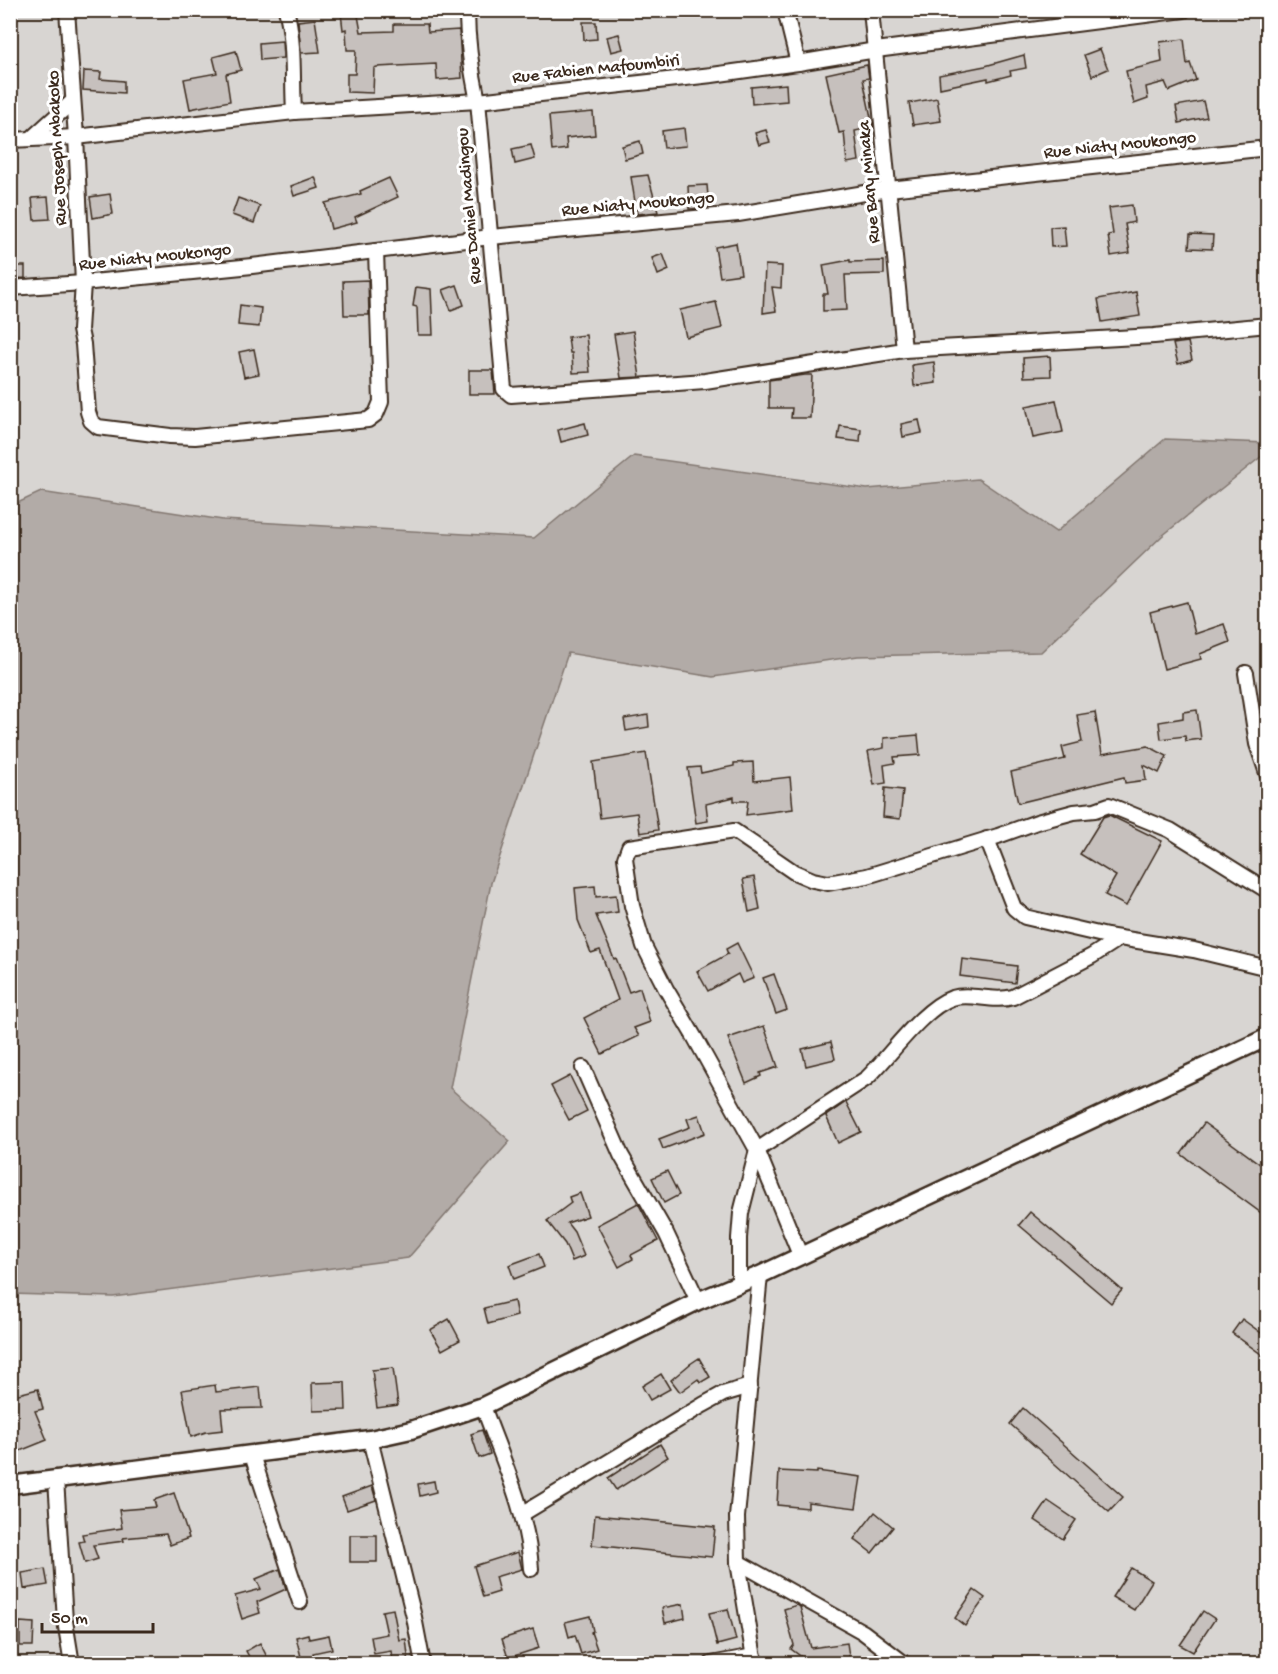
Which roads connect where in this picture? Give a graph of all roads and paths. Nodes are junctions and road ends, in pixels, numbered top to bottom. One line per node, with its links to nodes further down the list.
1 (67, 10): 9 (street, Rue Joseph Mbakoko)
2 (286, 10): 11 (street)
3 (467, 10): 10 (street, Rue Daniel Madingou)
4 (785, 10): 8 (street)
5 (871, 10): 7 (street, Rue Bary Minaka)
6 (1184, 10): 7 (street, Rue Fabien Mafoumbiri)
7 (876, 50): 8 (street, Rue Fabien Mafoumbiri); 16 (street, Rue Bary Minaka)
8 (798, 63): 10 (street, Rue Fabien Mafoumbiri)
9 (73, 101): 12 (street, Rue Joseph Mbakoko); 13 (street)
10 (478, 101): 11 (street, Rue Fabien Mafoumbiri); 17 (street, Rue Daniel Madingou)
11 (294, 112): 12 (street, Rue Fabien Mafoumbiri)
12 (76, 137): 13 (street, Rue Fabien Mafoumbiri); 19 (street, Rue Joseph Mbakoko)
13 (32, 138): 14 (street, Rue Fabien Mafoumbiri)
14 (10, 140)
15 (1268, 148): 16 (street, Rue Niaty Moukongo)
16 (889, 189): 17 (street, Rue Niaty Moukongo); 22 (street, Rue Bary Minaka)
17 (490, 237): 18 (street, Rue Niaty Moukongo); 22 (street, Rue Daniel Madingou)
18 (376, 251): 19 (street, Rue Niaty Moukongo); 19 (street, Rue Joseph Mbakoko)
19 (83, 283): 20 (street, Rue Niaty Moukongo)
20 (10, 288)
21 (1268, 325): 22 (street)
22 (904, 350)
23 (1246, 673): 24 (street)
24 (1268, 776)
25 (987, 839): 26 (street); 27 (street); 31 (street)
26 (1268, 891)
27 (1120, 938): 28 (street); 31 (street)
28 (1268, 968)
29 (1268, 1037): 32 (street)
30 (583, 1068): 35 (street)
31 (757, 1150): 32 (street); 34 (street)
32 (800, 1255): 33 (street)
33 (760, 1275): 34 (street); 36 (street)
34 (739, 1284): 35 (street)
35 (698, 1301): 37 (street)
36 (750, 1386): 42 (street); 43 (street)
37 (483, 1406): 38 (street); 42 (street)
38 (370, 1439): 39 (street); 48 (street)
39 (252, 1455): 40 (street); 45 (street)
40 (56, 1479): 41 (street); 47 (street)
41 (10, 1485)
42 (522, 1514): 44 (street)
43 (738, 1562): 46 (street); 50 (street)
44 (531, 1569)
45 (300, 1602)
46 (754, 1660): 49 (street)
47 (72, 1664)
48 (423, 1664)
49 (711, 1664)
50 (905, 1664)

